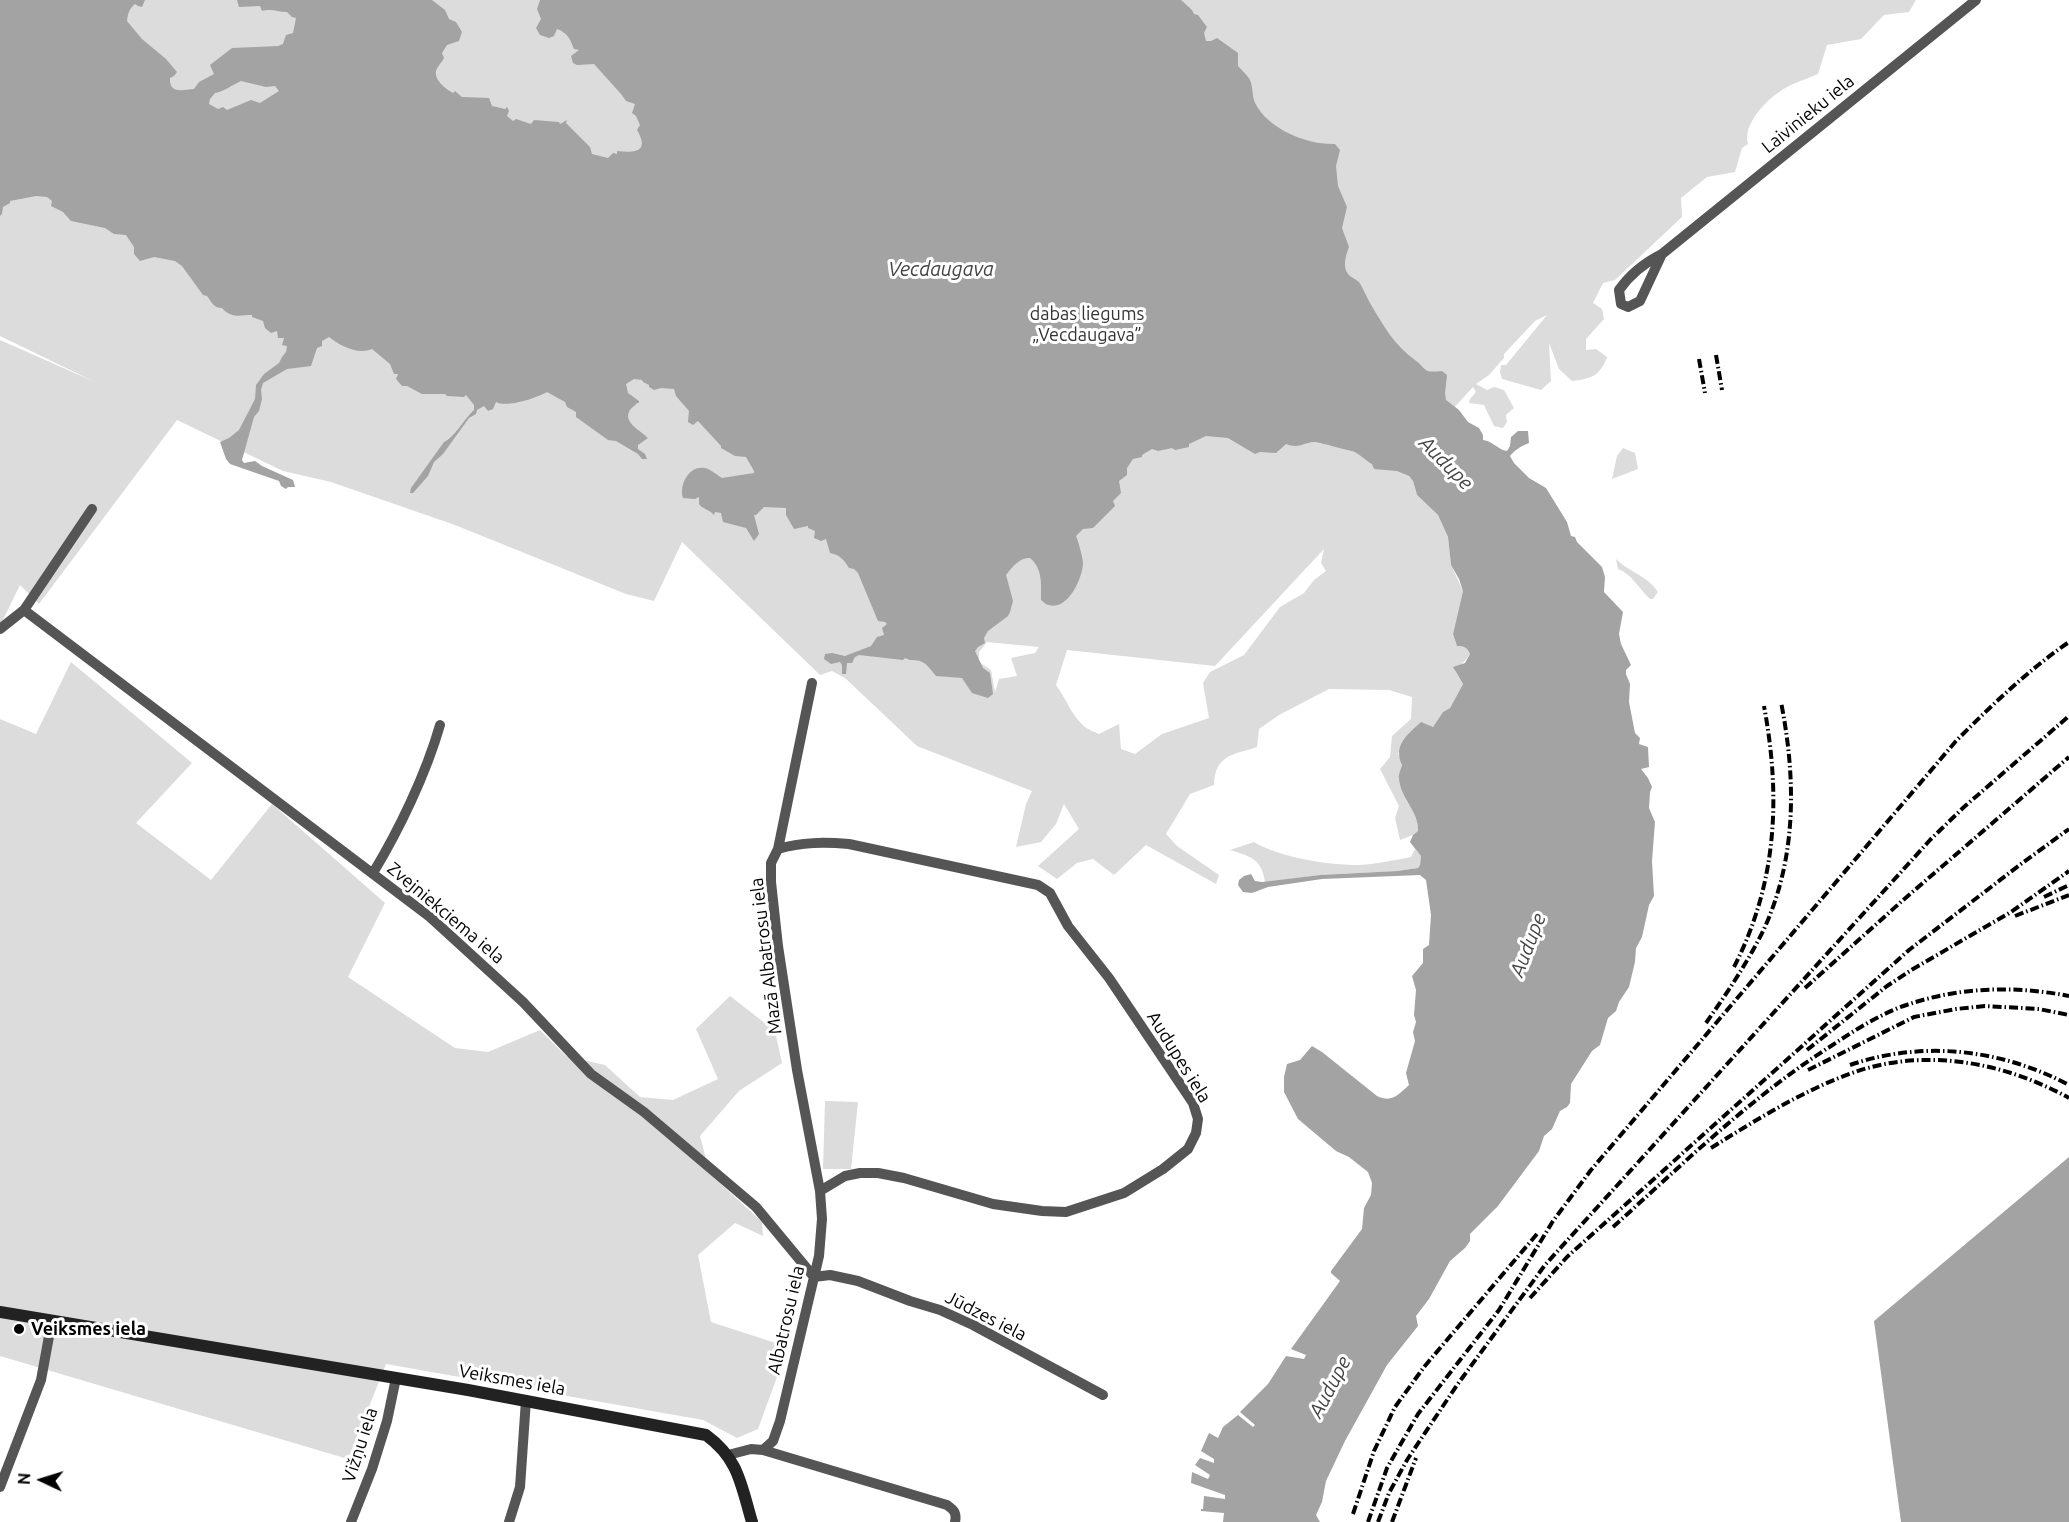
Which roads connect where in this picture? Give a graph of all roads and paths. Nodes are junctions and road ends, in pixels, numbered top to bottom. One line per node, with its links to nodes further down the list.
1 (1976, 0): 2 (street, Laivinieku iela)
2 (1662, 254): 2 (street, Laivinieku iela)
3 (92, 508): 4 (street)
4 (24, 610): 5 (street); 9 (street, Zvejniekciema iela)
5 (0, 629)
6 (812, 683): 8 (street, Mazā Albatrosu iela)
7 (440, 725): 9 (street)
8 (778, 849): 10 (street, Mazā Albatrosu iela); 10 (street, Audupes iela)
9 (373, 873): 11 (street, Zvejniekciema iela)
10 (820, 1191): 11 (street, Albatrosu iela)
11 (814, 1276): 15 (street, Jūdzes iela); 17 (street, Albatrosu iela)
12 (0, 1312): 13 (main road, Veiksmes iela)
13 (52, 1320): 14 (main road, Veiksmes iela); 19 (street)
14 (396, 1378): 16 (main road, Veiksmes iela); 20 (street, Vižņu iela)
15 (1103, 1395)
16 (526, 1400): 18 (main road, Veiksmes iela); 21 (street)
17 (763, 1450): 18 (street); 23 (street)
18 (728, 1455): 22 (main road)
19 (0, 1487)
20 (351, 1522)
21 (509, 1522)
22 (752, 1522)
23 (956, 1522)

